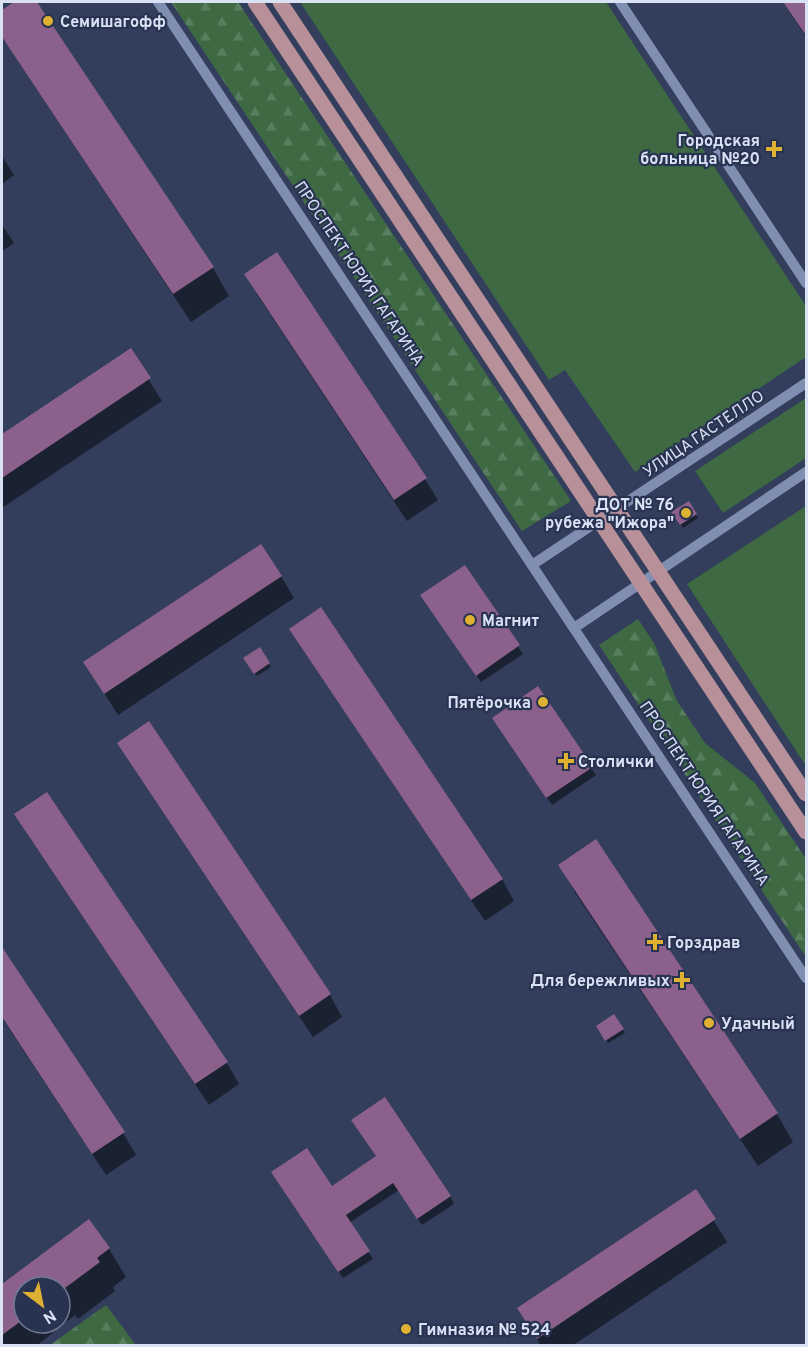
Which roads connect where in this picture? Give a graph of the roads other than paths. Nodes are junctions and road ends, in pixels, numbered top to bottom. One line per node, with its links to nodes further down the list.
1 (158, 2): 10 (street, ПРОСПЕКТ ЮРИЯ ГАГАРИНА)
2 (255, 2): 9 (main road)
3 (280, 2): 8 (main road)
4 (620, 2): 5 (street)
5 (807, 283)
6 (807, 383): 8 (street, УЛИЦА ГАСТЕЛЛО)
7 (807, 472): 11 (street)
8 (617, 509): 9 (street); 11 (main road)
9 (600, 520): 10 (street); 12 (main road)
10 (532, 565): 13 (street, ПРОСПЕКТ ЮРИЯ ГАГАРИНА)
11 (658, 571): 12 (street); 14 (main road)
12 (641, 583): 13 (street); 15 (main road)
13 (574, 628): 16 (street, ПРОСПЕКТ ЮРИЯ ГАГАРИНА)
14 (807, 794)
15 (807, 832)
16 (807, 978)

